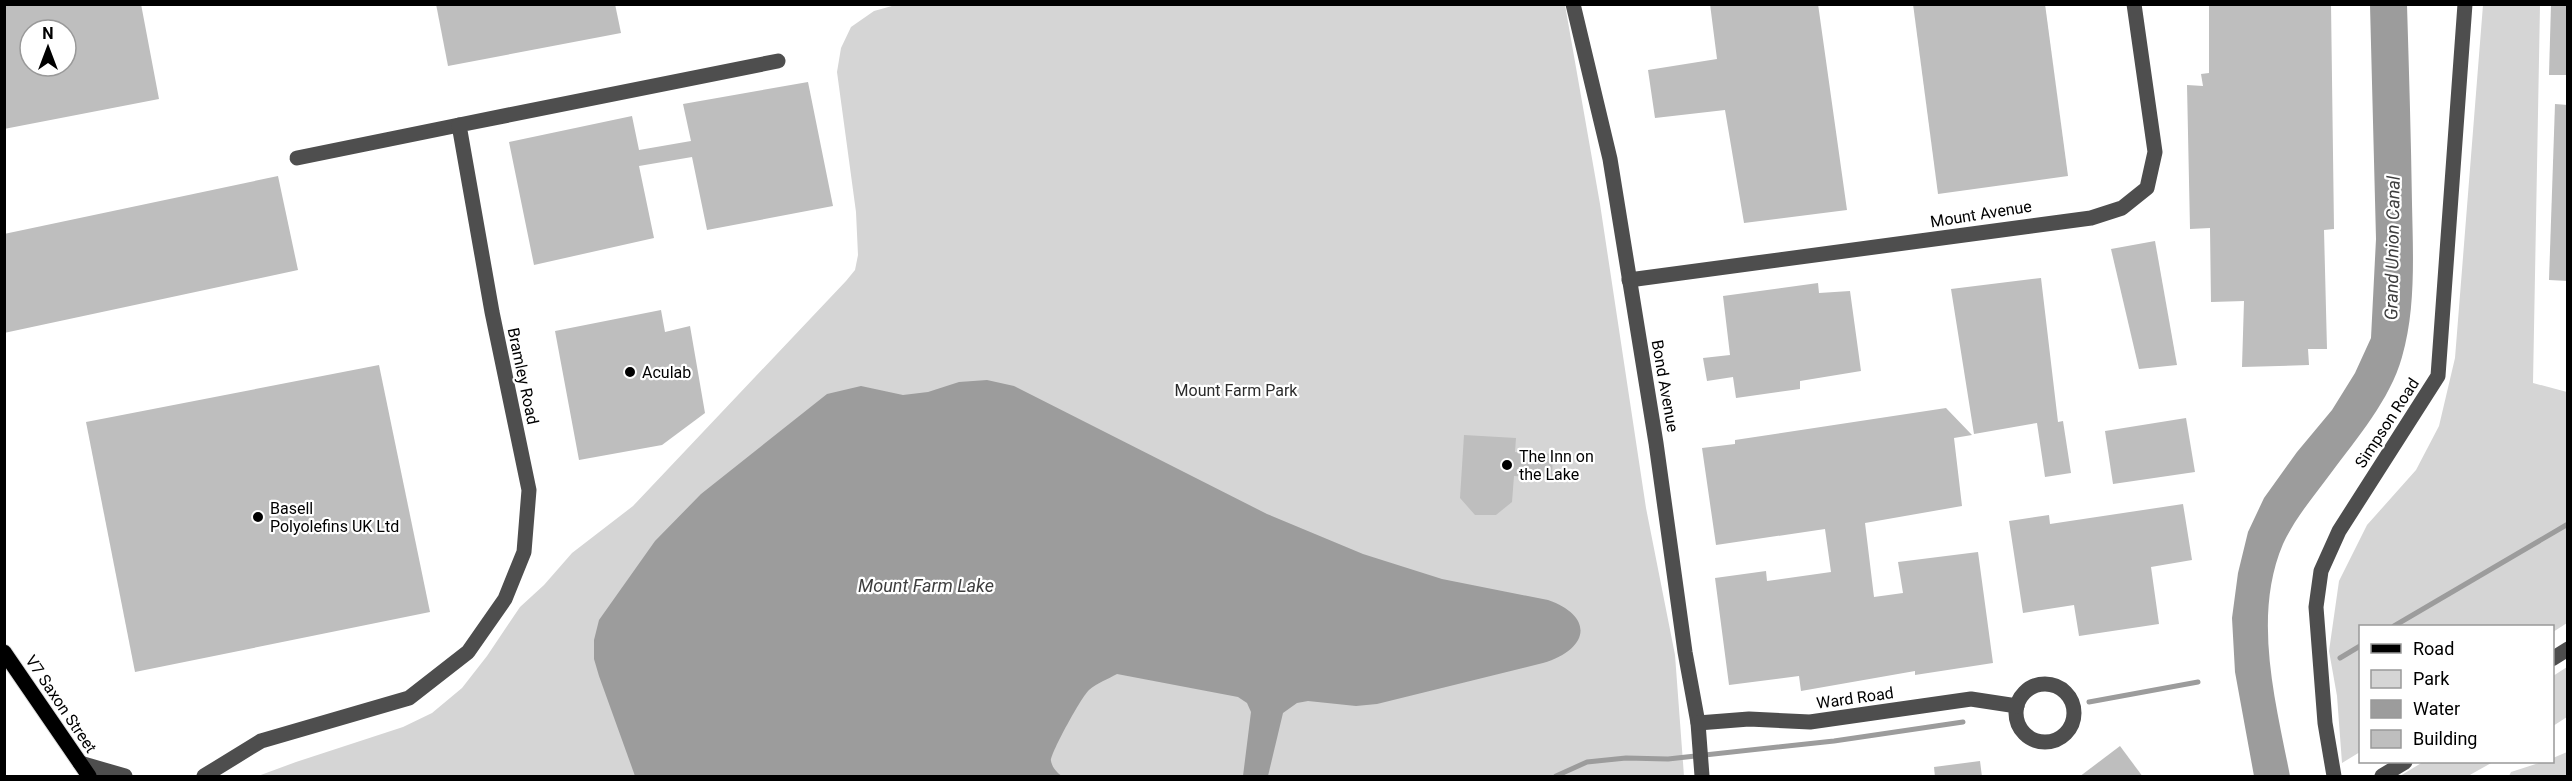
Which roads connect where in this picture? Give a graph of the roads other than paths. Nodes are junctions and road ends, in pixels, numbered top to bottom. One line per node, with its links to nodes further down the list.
1 (1573, 4): 7 (street, Bond Avenue)
2 (2134, 4): 7 (street, Mount Avenue)
3 (2465, 4): 19 (street, Simpson Road)
4 (778, 61): 5 (street)
5 (459, 124): 6 (street); 17 (street, Bramley Road)
6 (297, 158)
7 (1629, 280): 12 (street, Bond Avenue)
8 (2568, 649): 10 (street)
9 (4, 652): 14 (main road, V7 Saxon Street)
10 (2554, 658)
11 (2016, 706): 12 (street, Ward Road)
12 (1698, 723): 18 (street, Bond Avenue)
13 (2403, 763): 20 (street)
14 (80, 764): 15 (main road, V7 Saxon Street); 16 (street)
15 (89, 777)
16 (125, 777)
17 (204, 777)
18 (1702, 777)
19 (2334, 777)
20 (2382, 777)

